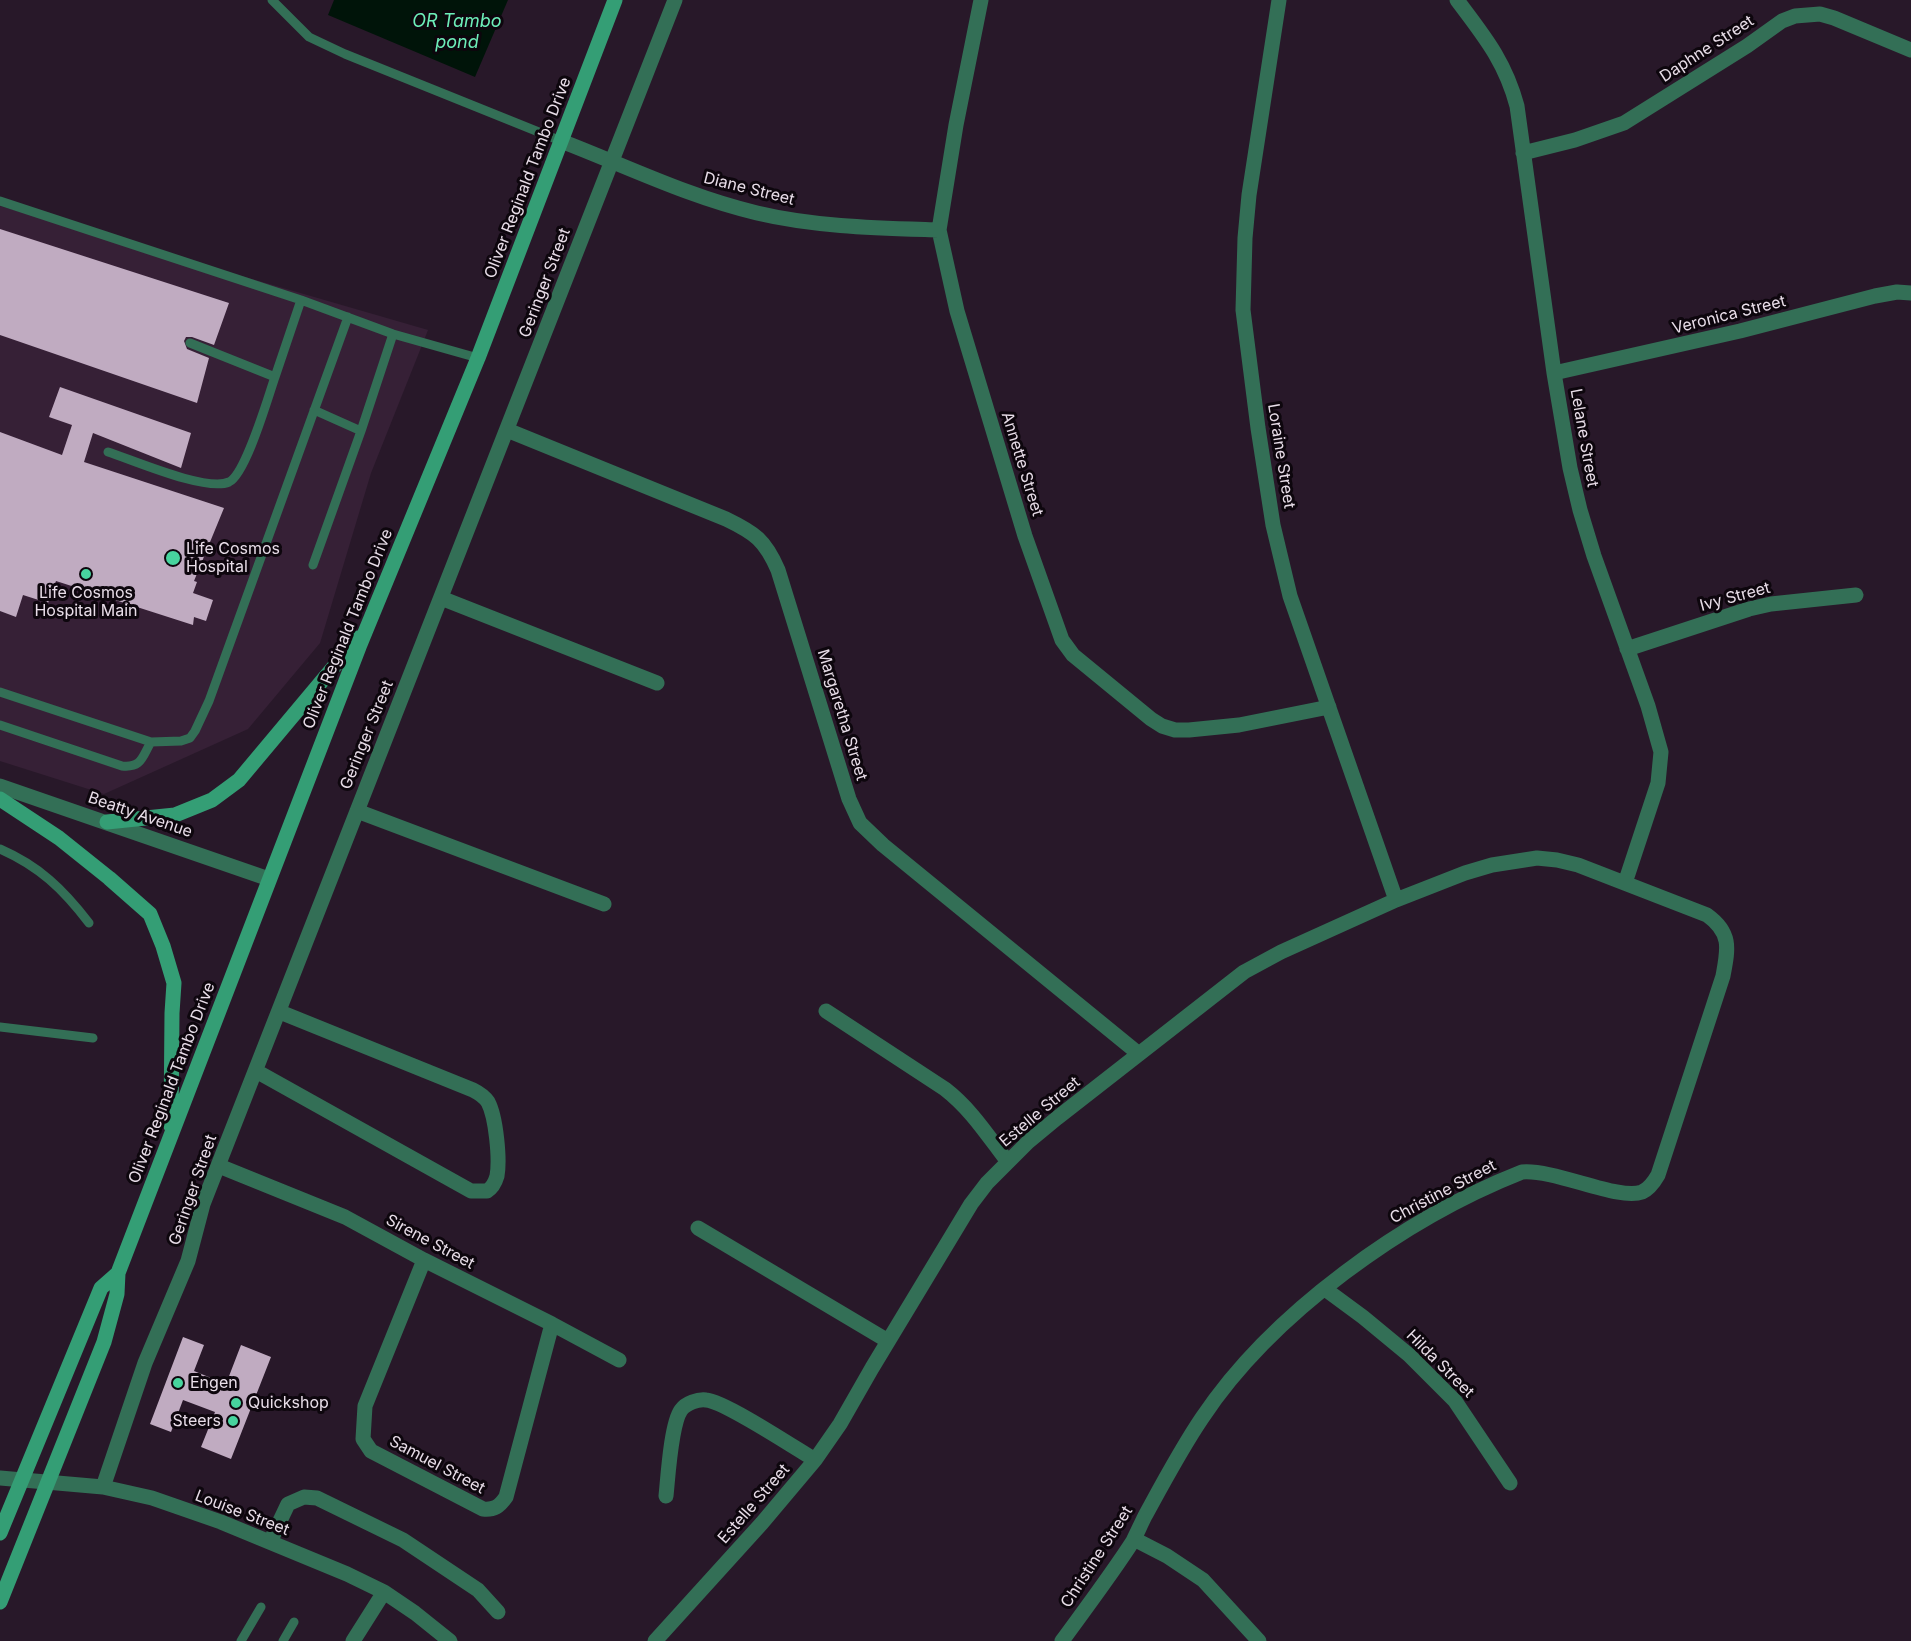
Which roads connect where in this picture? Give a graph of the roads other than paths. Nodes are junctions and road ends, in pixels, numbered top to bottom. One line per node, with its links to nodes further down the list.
1 (272, 0): 8 (lane)
2 (615, 0): 8 (main road, Oliver Reginald Tambo Drive)
3 (675, 0): 10 (street, Geringer Street)
4 (981, 0): 12 (street, Annette Street)
5 (1279, 0): 32 (street, Loraine Street)
6 (1457, 0): 9 (street, Lelane Street)
7 (1911, 50): 9 (street, Daphne Street)
8 (561, 141): 10 (street, Diane Street); 18 (main road, Oliver Reginald Tambo Drive)
9 (1523, 153): 19 (street, Lelane Street)
10 (612, 161): 12 (street, Diane Street); 22 (street, Geringer Street)
11 (0, 201): 14 (lane)
12 (939, 230): 32 (street, Annette Street)
13 (1911, 293): 19 (street, Veronica Street)
14 (301, 300): 15 (lane); 20 (lane)
15 (348, 317): 16 (lane); 21 (lane)
16 (393, 334): 18 (lane); 23 (lane)
17 (190, 343): 20 (lane)
18 (478, 358): 28 (main road, Oliver Reginald Tambo Drive)
19 (1554, 373): 29 (street, Lelane Street)
20 (275, 377): 24 (lane)
21 (314, 410): 23 (lane); 34 (lane)
22 (507, 430): 27 (street, Geringer Street); 49 (street, Margaretha Street)
23 (361, 431): 25 (lane)
24 (108, 452)
25 (314, 565)
26 (1856, 596): 29 (street, Ivy Street)
27 (441, 598): 30 (street); 37 (street, Geringer Street)
28 (367, 627): 38 (main road); 40 (main road, Oliver Reginald Tambo Drive)
29 (1627, 649): 41 (street, Lelane Street)
30 (657, 683)
31 (0, 692): 34 (lane)
32 (1329, 707): 42 (street, Loraine Street)
33 (0, 725): 34 (lane)
34 (151, 742)
35 (0, 786): 38 (street, Beatty Avenue)
36 (0, 799): 51 (main road)
37 (357, 812): 43 (street); 46 (street, Geringer Street)
38 (107, 822): 40 (street, Beatty Avenue)
39 (0, 849): 44 (lane)
40 (269, 879): 51 (main road, Oliver Reginald Tambo Drive)
41 (1625, 883): 42 (street, Estelle Street); 57 (street, Christine Street)
42 (1396, 900): 49 (street, Estelle Street)
43 (604, 904)
44 (89, 923)
45 (826, 1011): 52 (street)
46 (280, 1012): 50 (street, Geringer Street); 50 (street)
47 (0, 1027): 48 (lane)
48 (93, 1038)
49 (1139, 1054): 52 (street, Estelle Street)
50 (256, 1071): 53 (street, Geringer Street)
51 (170, 1138): 56 (main road, Oliver Reginald Tambo Drive)
52 (1008, 1162): 59 (street, Estelle Street)
53 (219, 1166): 55 (street, Sirene Street); 66 (street, Geringer Street)
54 (698, 1228): 59 (street)
55 (424, 1260): 58 (street, Sirene Street); 58 (street, Samuel Street)
56 (118, 1273): 63 (main road, Oliver Reginald Tambo Drive); 64 (main road, Oliver Reginald Tambo Drive)
57 (1324, 1289): 65 (street, Hilda Street); 69 (street, Christine Street)
58 (552, 1324): 60 (street, Sirene Street)
59 (888, 1341): 61 (street, Estelle Street)
60 (619, 1360)
61 (815, 1460): 67 (street); 80 (street, Estelle Street)
62 (0, 1478): 63 (street, Louise Street)
63 (20, 1480): 64 (street, Louise Street); 68 (main road, Oliver Reginald Tambo Drive)
64 (48, 1481): 66 (street, Louise Street); 72 (main road, Oliver Reginald Tambo Drive)
65 (1510, 1483)
66 (103, 1487): 70 (street, Louise Street)
67 (666, 1496)
68 (0, 1533)
69 (1134, 1539): 81 (street, Christine Street); 82 (street)
70 (270, 1542): 71 (street, Louise Street); 74 (street)
71 (384, 1592): 78 (street); 79 (street, Louise Street)
72 (0, 1602)
73 (261, 1607): 76 (lane)
74 (498, 1612)
75 (294, 1622): 77 (lane)
76 (241, 1641)
77 (283, 1641)
78 (353, 1641)
79 (450, 1641)
80 (655, 1641)
81 (1062, 1641)
82 (1259, 1641)

